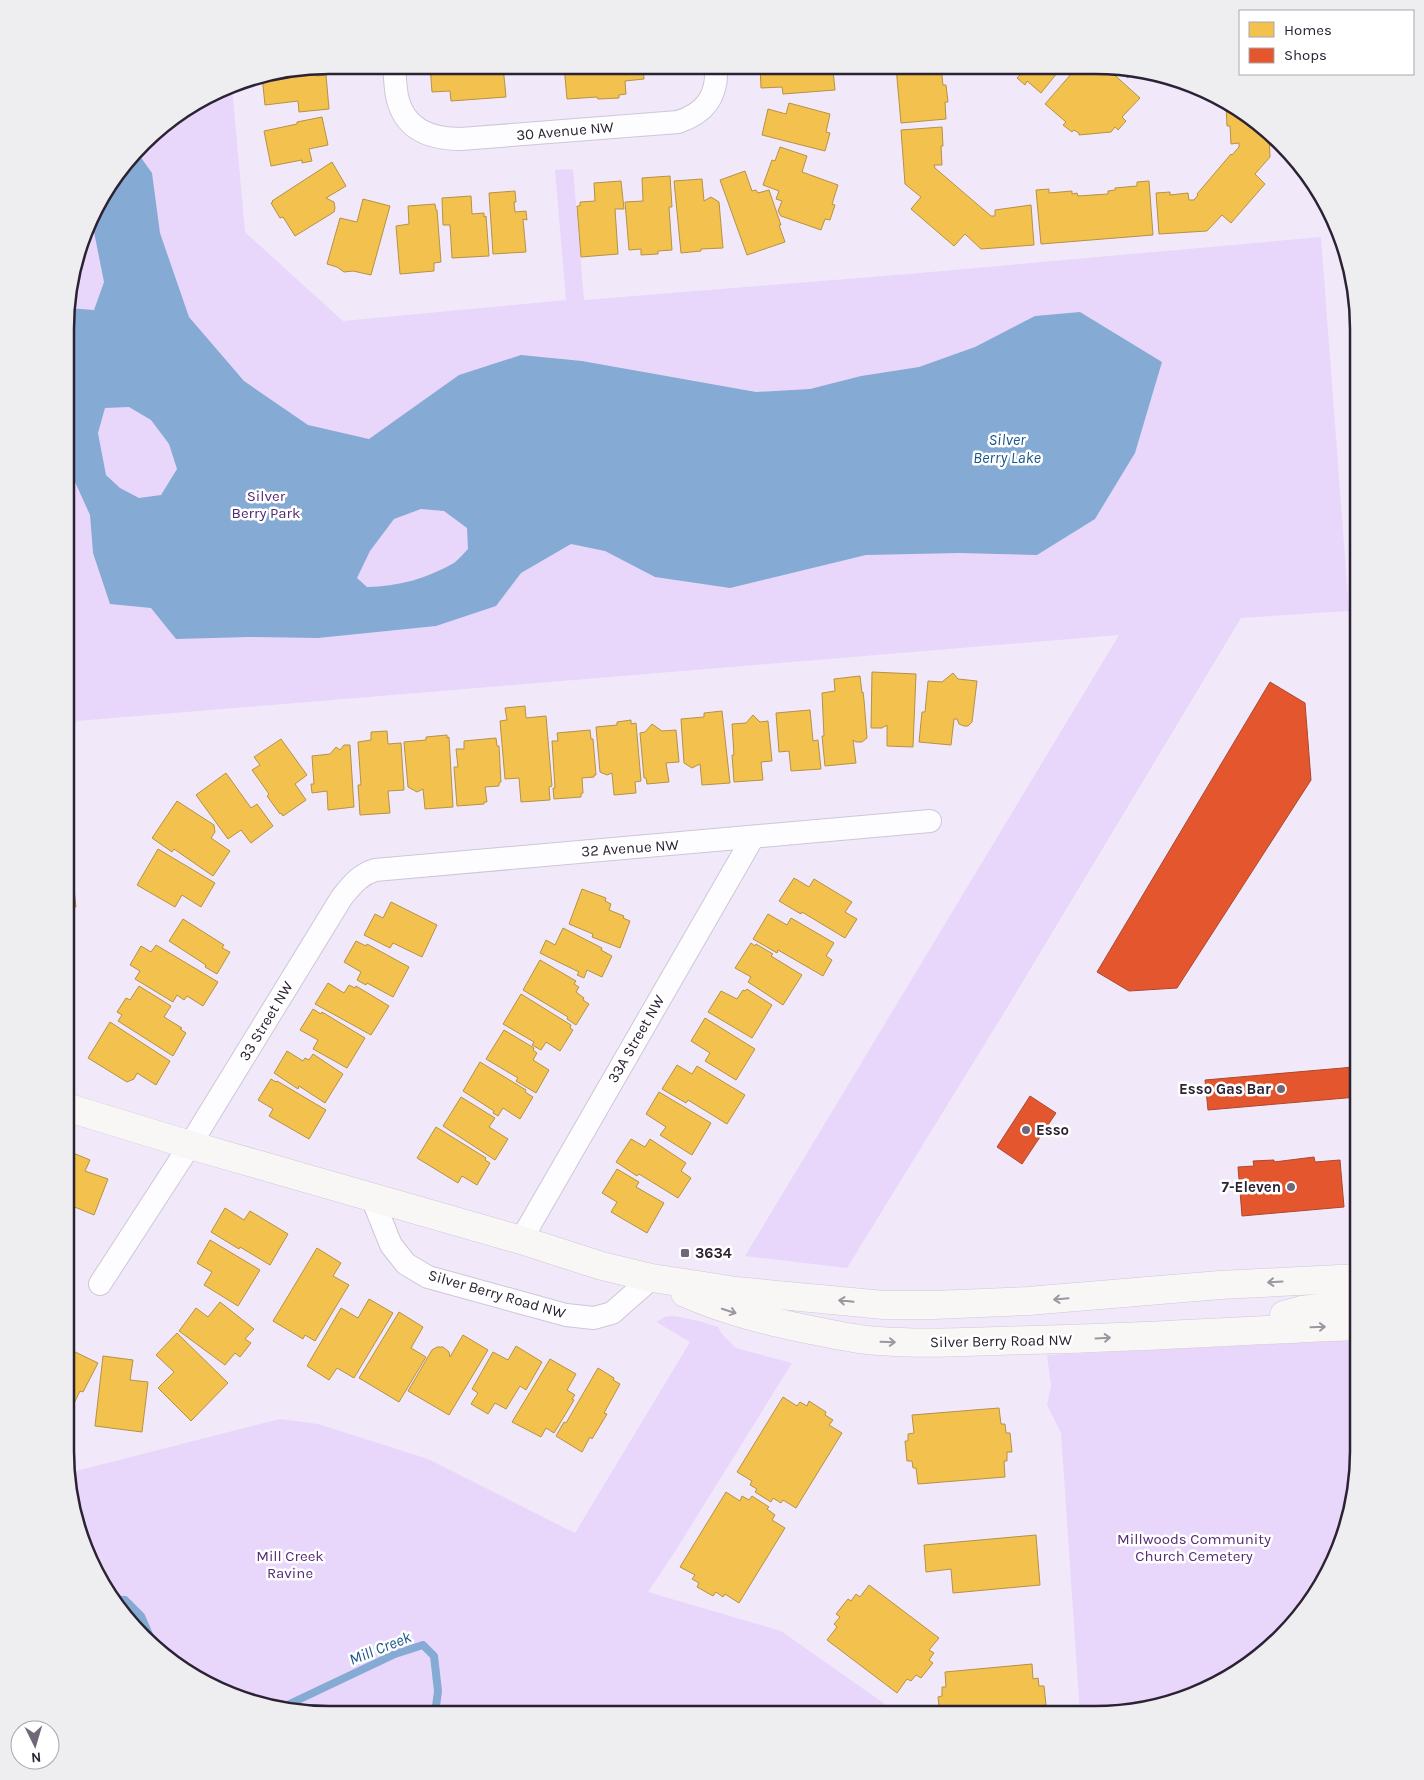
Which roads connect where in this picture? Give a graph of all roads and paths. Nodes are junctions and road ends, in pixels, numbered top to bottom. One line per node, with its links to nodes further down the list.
1 (395, 74): 2 (street, 30 Avenue NW)
2 (716, 74)
3 (930, 822): 4 (street, 32 Avenue NW)
4 (752, 839): 5 (street, 32 Avenue NW); 9 (street, 33A Street NW)
5 (342, 897): 7 (street, 33 Street NW)
6 (74, 1110): 7 (street, Silver Berry Road NW)
7 (190, 1146): 8 (street, Silver Berry Road NW); 12 (street)
8 (372, 1198): 9 (street, Silver Berry Road NW); 10 (street, Silver Berry Road NW)
9 (521, 1240): 10 (street, Silver Berry Road NW)
10 (652, 1278): 11 (street, Silver Berry Road NW, one-way to 10); 15 (street, Silver Berry Road NW, one-way to 15)
11 (1350, 1278)
12 (100, 1284)
13 (1350, 1304): 15 (street)
14 (1350, 1326): 15 (street, Silver Berry Road NW, one-way to 14)
15 (1227, 1331)

